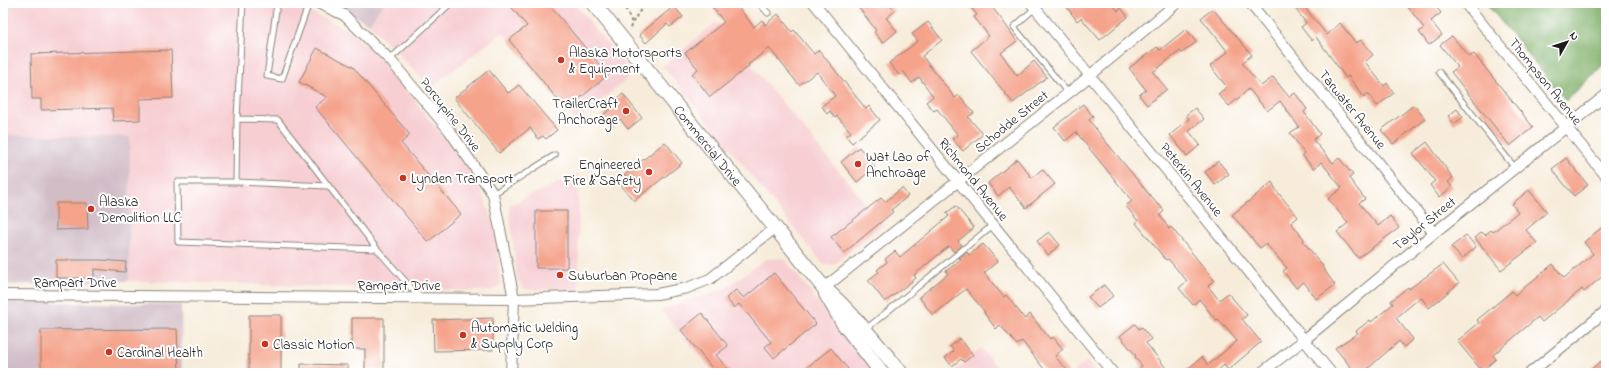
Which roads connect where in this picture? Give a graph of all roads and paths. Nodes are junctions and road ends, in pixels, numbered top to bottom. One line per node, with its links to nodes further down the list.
1 (243, 3): 23 (lane)
2 (277, 3): 3 (lane)
3 (309, 3)
4 (318, 3): 18 (street, Porcupine Drive)
5 (451, 3): 18 (lane)
6 (593, 3): 33 (main road, Commercial Drive)
7 (623, 3): 16 (path)
8 (645, 3): 16 (path)
9 (760, 3): 15 (lane)
10 (814, 3): 29 (street, Richmond Avenue)
11 (1176, 3): 20 (street, Schodde Street)
12 (1250, 3): 34 (street, Tarwater Avenue)
13 (1465, 3): 24 (street, Thompson Avenue)
14 (1033, 5): 20 (street, Peterkin Avenue); 21 (lane)
15 (768, 13)
16 (632, 23): 17 (path)
17 (630, 28)
18 (389, 60): 31 (street, Porcupine Drive)
19 (1439, 72): 26 (lane)
20 (1090, 76): 21 (street, Schodde Street); 42 (street, Peterkin Avenue)
21 (1068, 93): 29 (street, Schodde Street)
22 (1606, 96): 24 (street, Taylor Street)
23 (237, 119): 28 (lane); 30 (lane)
24 (1566, 128): 26 (street, Taylor Street); 27 (street, Thompson Avenue)
25 (555, 154): 31 (lane)
26 (1515, 168): 34 (street, Taylor Street)
27 (1606, 176)
28 (236, 182): 30 (lane); 35 (lane)
29 (958, 182): 32 (street, Richmond Avenue); 36 (street, Schodde Street)
30 (328, 186): 35 (lane)
31 (493, 194): 39 (street, Porcupine Drive)
32 (993, 225): 41 (lane); 46 (street, Richmond Avenue)
33 (775, 228): 36 (main road, Commercial Drive); 39 (street, Rampart Drive)
34 (1434, 232): 42 (street, Taylor Street)
35 (378, 249): 38 (lane)
36 (824, 288): 41 (main road, Commercial Drive); 44 (main road, Commercial Drive)
37 (3, 295): 38 (street, Rampart Drive)
38 (420, 299): 39 (street, Rampart Drive)
39 (514, 300): 43 (street, Porcupine Drive)
40 (1606, 311): 49 (street)
41 (866, 330): 45 (main road, Commercial Drive)
42 (1304, 340): 47 (street, Taylor Street); 48 (street, Peterkin Avenue)
43 (511, 373)
44 (882, 373)
45 (901, 373)
46 (1113, 373)
47 (1261, 373)
48 (1331, 373)
49 (1530, 373)

